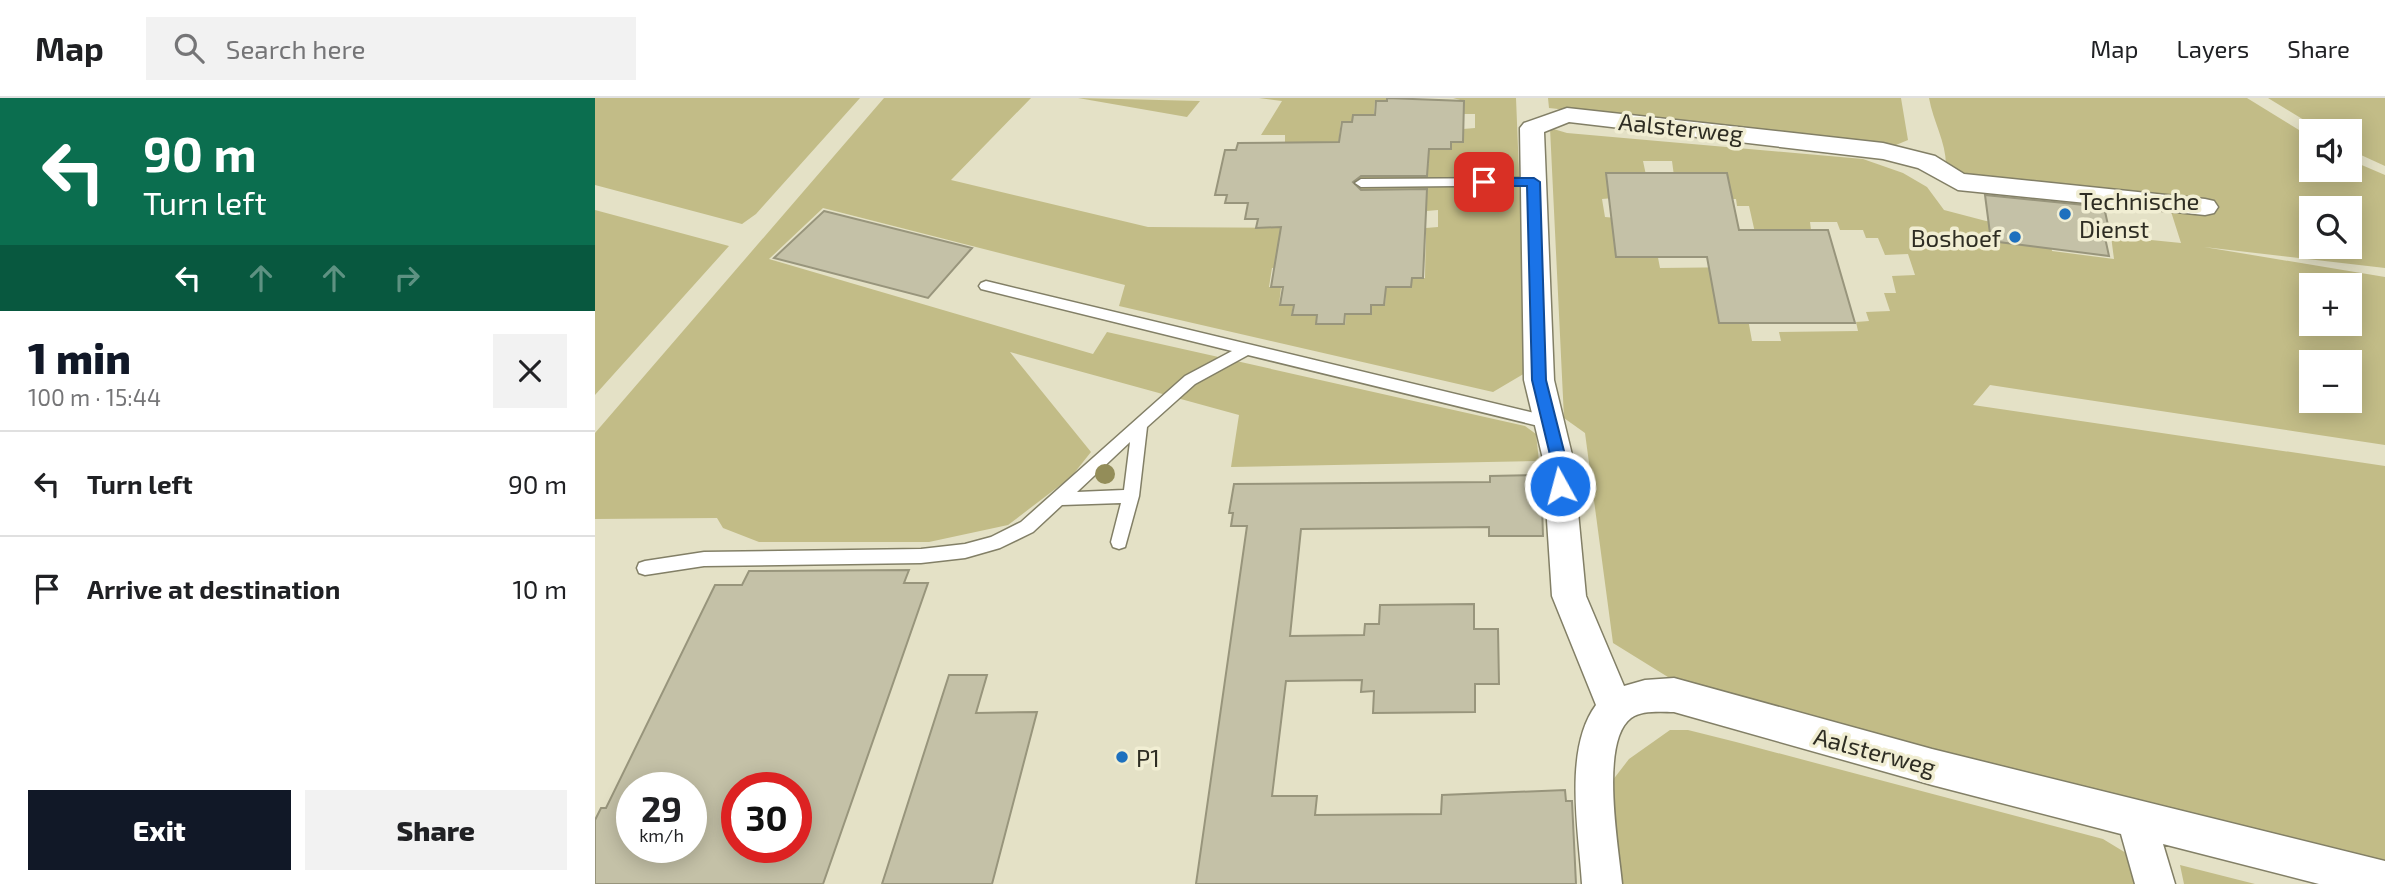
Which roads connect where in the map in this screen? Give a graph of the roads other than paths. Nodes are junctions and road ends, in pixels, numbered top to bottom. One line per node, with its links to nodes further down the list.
1 (1534, 182): 2 (lane); 3 (street, Aalsterweg); 6 (street, Aalsterweg)
2 (1361, 183)
3 (2205, 207)
4 (986, 286): 5 (lane)
5 (1247, 349): 6 (lane); 7 (lane)
6 (1548, 422): 12 (street, Aalsterweg)
7 (1140, 424): 8 (lane); 9 (lane)
8 (1131, 496): 9 (lane); 10 (lane)
9 (1058, 499): 11 (lane)
10 (1119, 542)
11 (645, 568)
12 (1615, 708): 13 (street, Aalsterweg); 15 (street)
13 (2136, 817): 14 (street, Aalsterweg); 16 (street)
14 (2385, 881)
15 (1602, 884)
16 (2155, 884)

